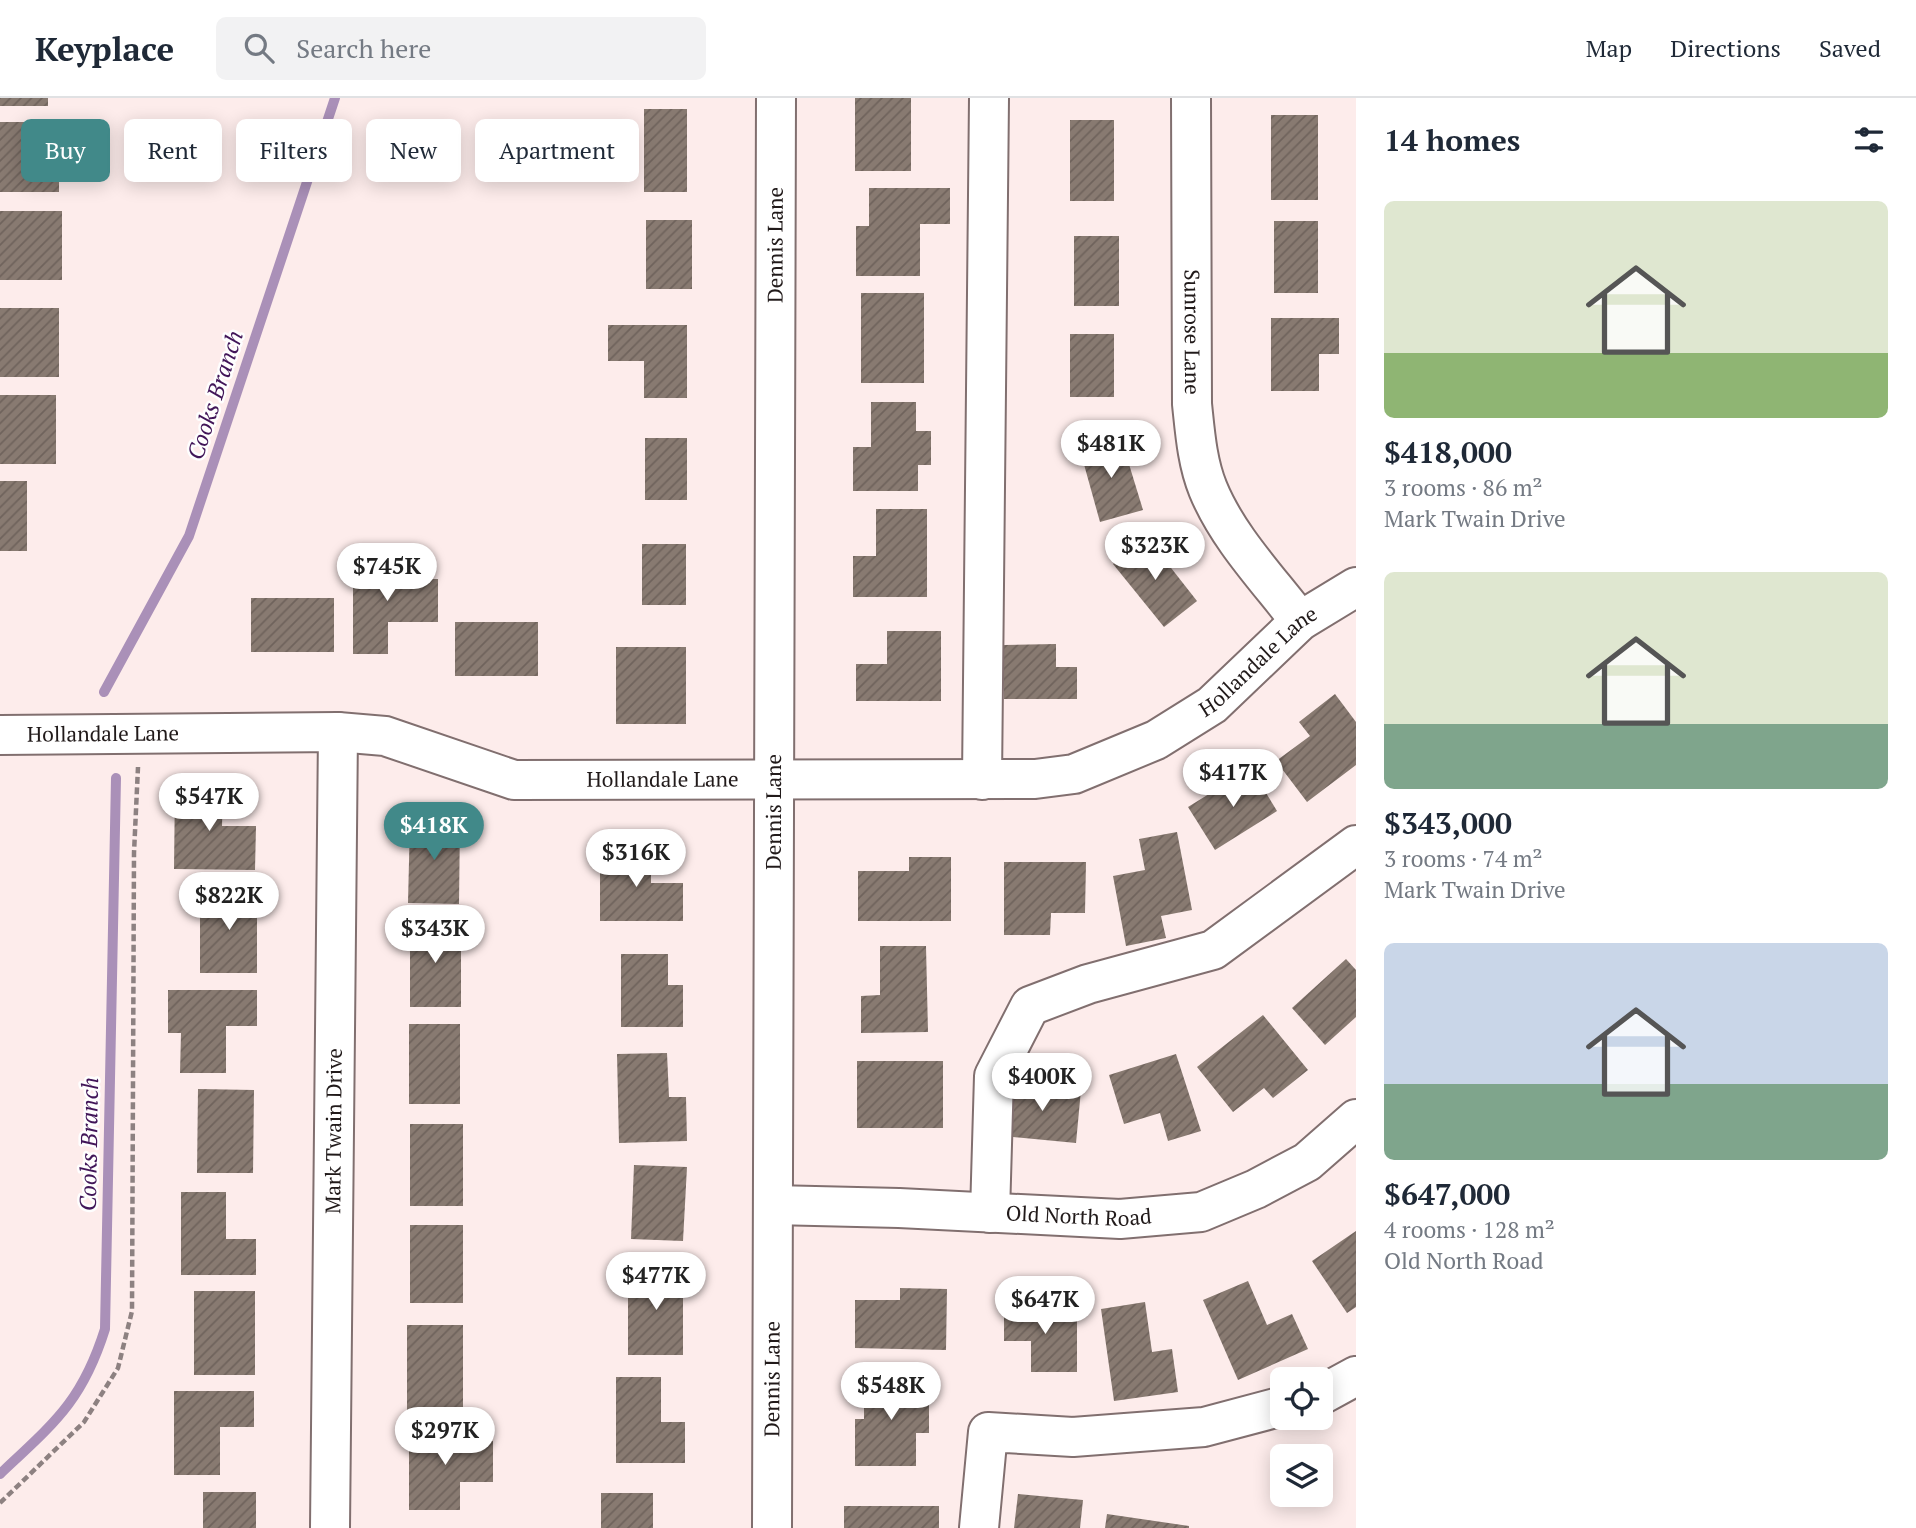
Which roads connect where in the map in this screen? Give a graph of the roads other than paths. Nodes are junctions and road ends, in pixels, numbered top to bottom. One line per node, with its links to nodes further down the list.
1 (776, 98): 9 (street, Dennis Lane)
2 (989, 98): 8 (street)
3 (1191, 98): 5 (street, Sunrose Lane)
4 (1356, 587): 5 (street, Hollandale Lane)
5 (1300, 621): 8 (street, Hollandale Lane)
6 (338, 733): 7 (street, Hollandale Lane); 9 (street, Hollandale Lane); 17 (street, Mark Twain Drive)
7 (0, 735)
8 (982, 780): 9 (street, Hollandale Lane)
9 (775, 781): 12 (street, Dennis Lane)
10 (1356, 845): 13 (street)
11 (1356, 1119): 13 (street, Old North Road)
12 (773, 1205): 13 (street, Old North Road); 18 (street, Dennis Lane)
13 (990, 1213)
14 (1356, 1376): 15 (street)
15 (1333, 1388)
16 (1270, 1410): 19 (street)
17 (330, 1528)
18 (772, 1528)
19 (979, 1528)

